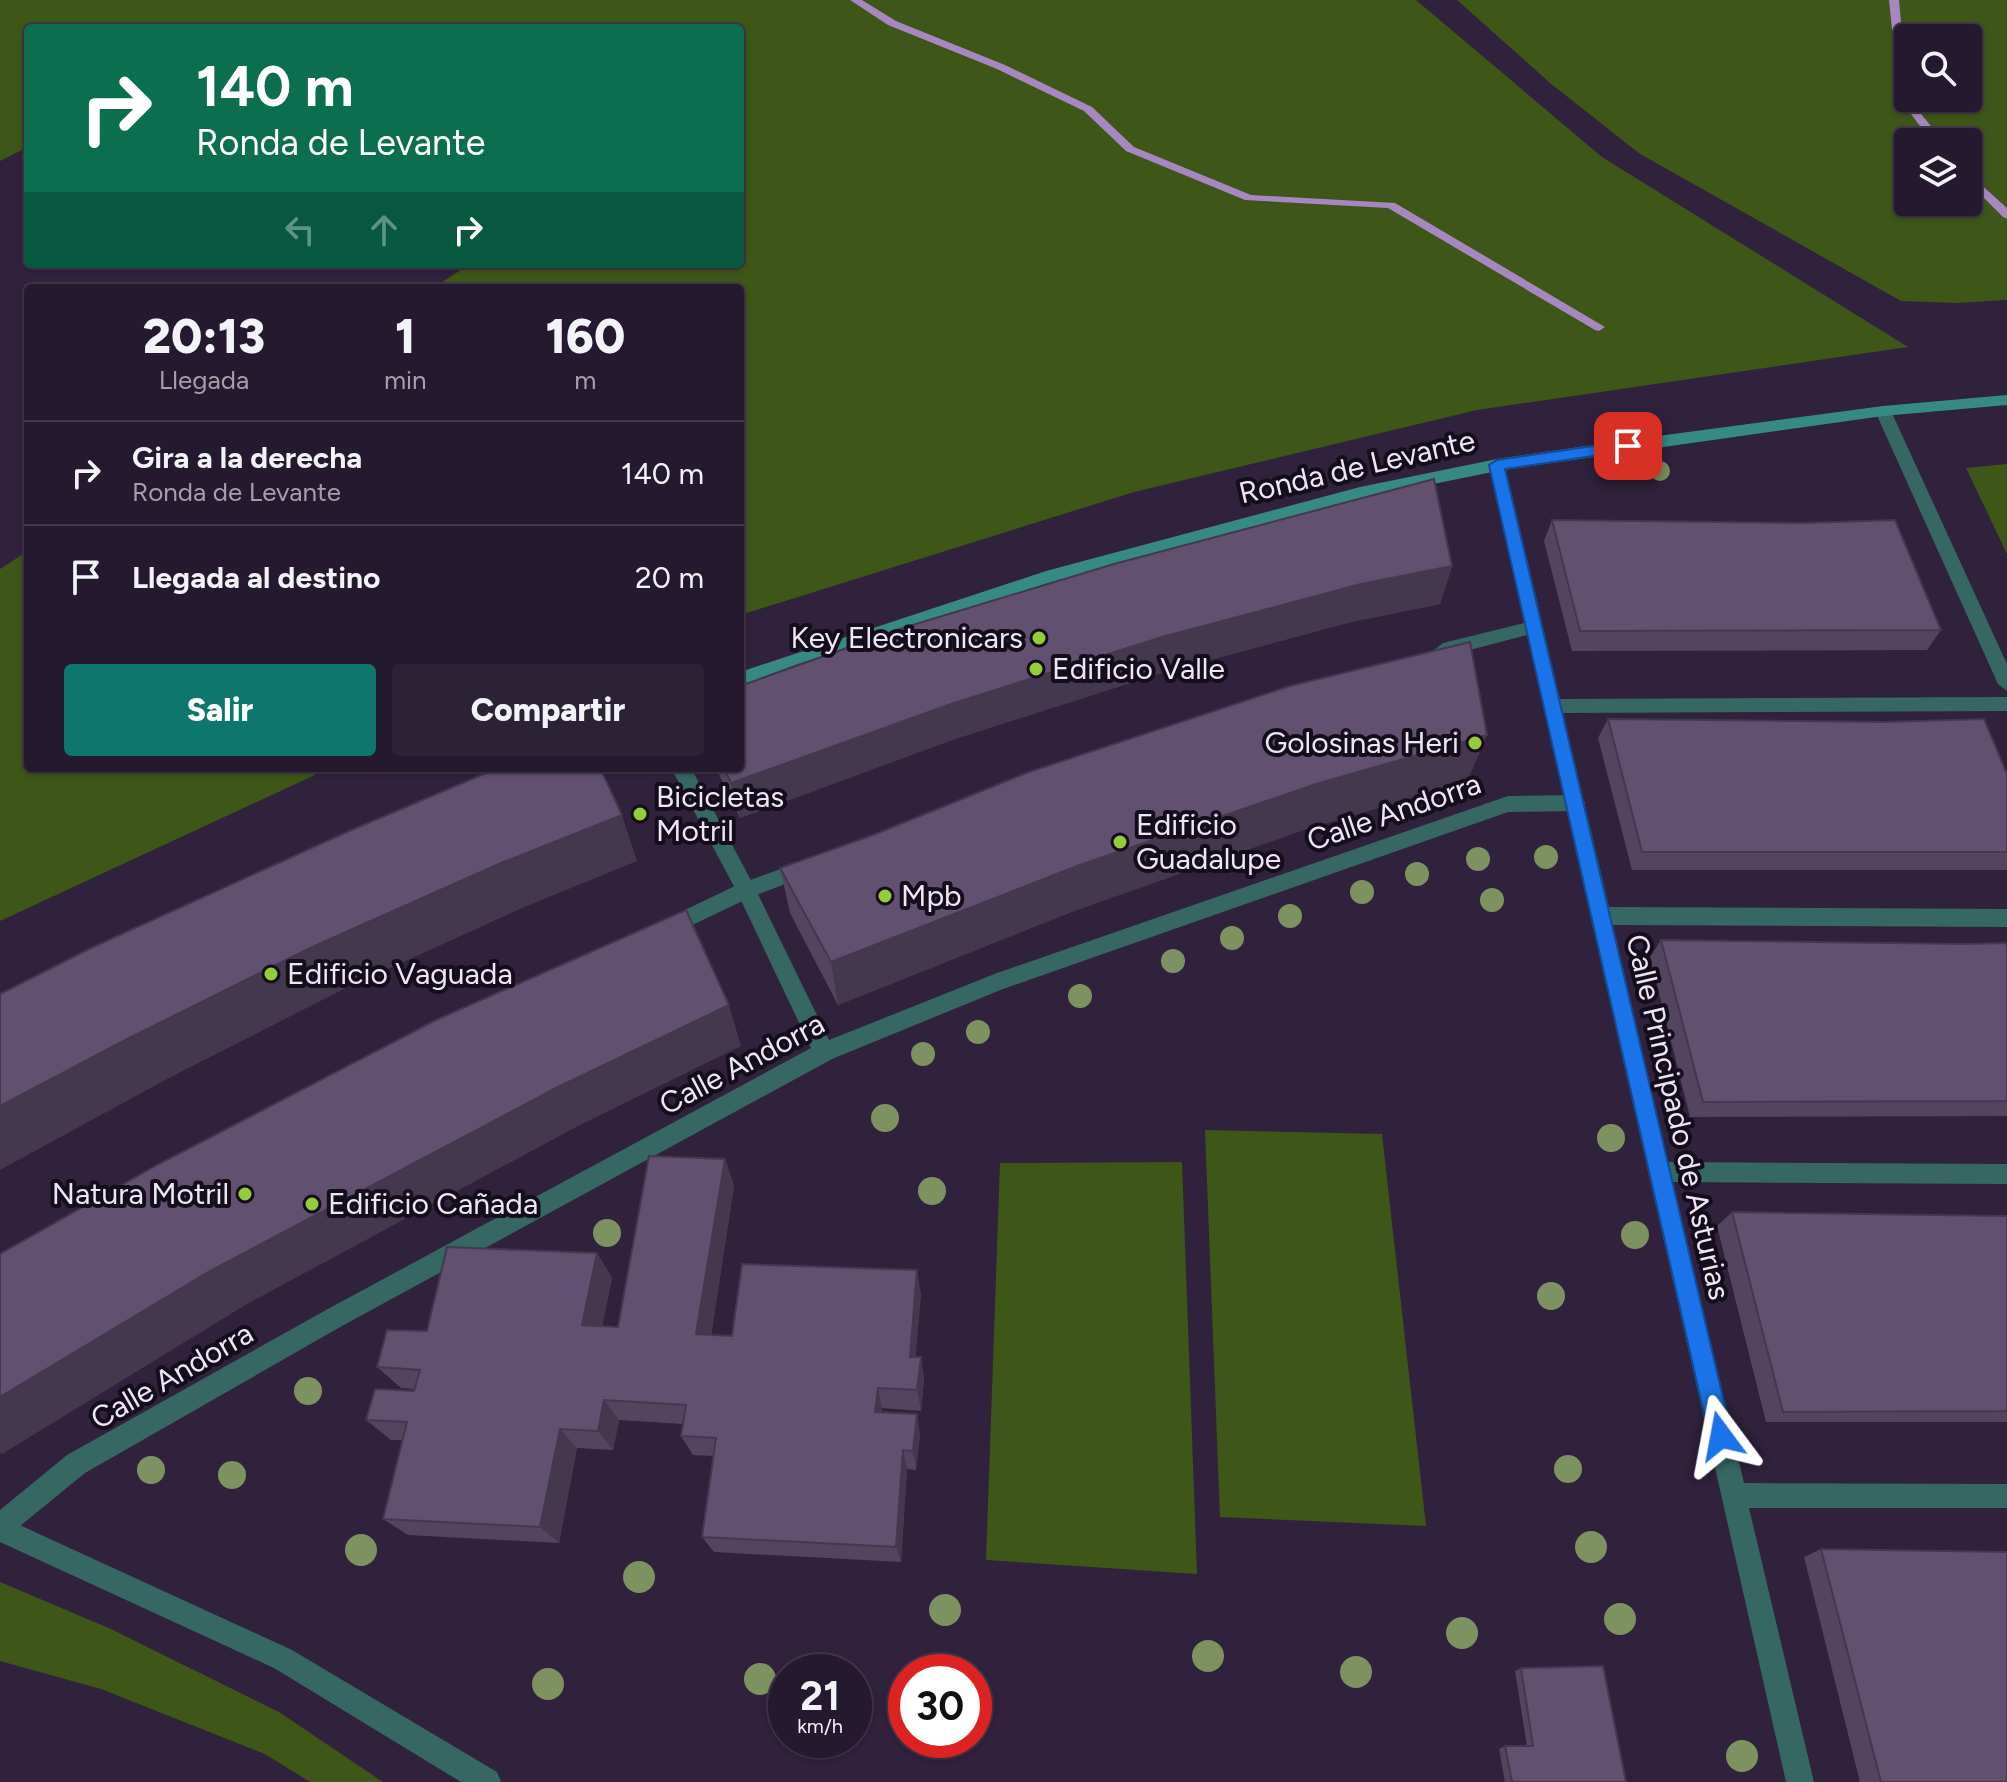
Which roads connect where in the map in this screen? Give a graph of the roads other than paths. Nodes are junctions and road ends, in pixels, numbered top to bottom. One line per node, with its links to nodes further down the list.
1 (2007, 400): 2 (main road, Ronda de Levante)
2 (1883, 411): 3 (main road, Ronda de Levante); 7 (street)
3 (1497, 465): 4 (street, Calle Principado de Asturias); 6 (main road, Ronda de Levante)
4 (1534, 627): 5 (street); 9 (street, Calle Principado de Asturias)
5 (1418, 656)
6 (744, 677)
7 (2007, 684)
8 (2007, 704): 9 (street)
9 (1553, 706): 11 (street, Calle Principado de Asturias)
10 (683, 772): 13 (street)
11 (1575, 803): 14 (street, Calle Principado de Asturias); 17 (street, Calle Andorra)
12 (834, 857): 13 (street)
13 (746, 890): 16 (street); 17 (street)
14 (1600, 916): 15 (street); 18 (street, Calle Principado de Asturias)
15 (2007, 918)
16 (646, 938)
17 (824, 1052): 22 (street, Calle Andorra)
18 (1659, 1172): 19 (street); 20 (street, Calle Principado de Asturias)
19 (2007, 1174)
20 (1734, 1495): 21 (street); 24 (street, Calle Principado de Asturias)
21 (2007, 1496)
22 (0, 1527): 23 (street)
23 (487, 1782)
24 (1800, 1782)

